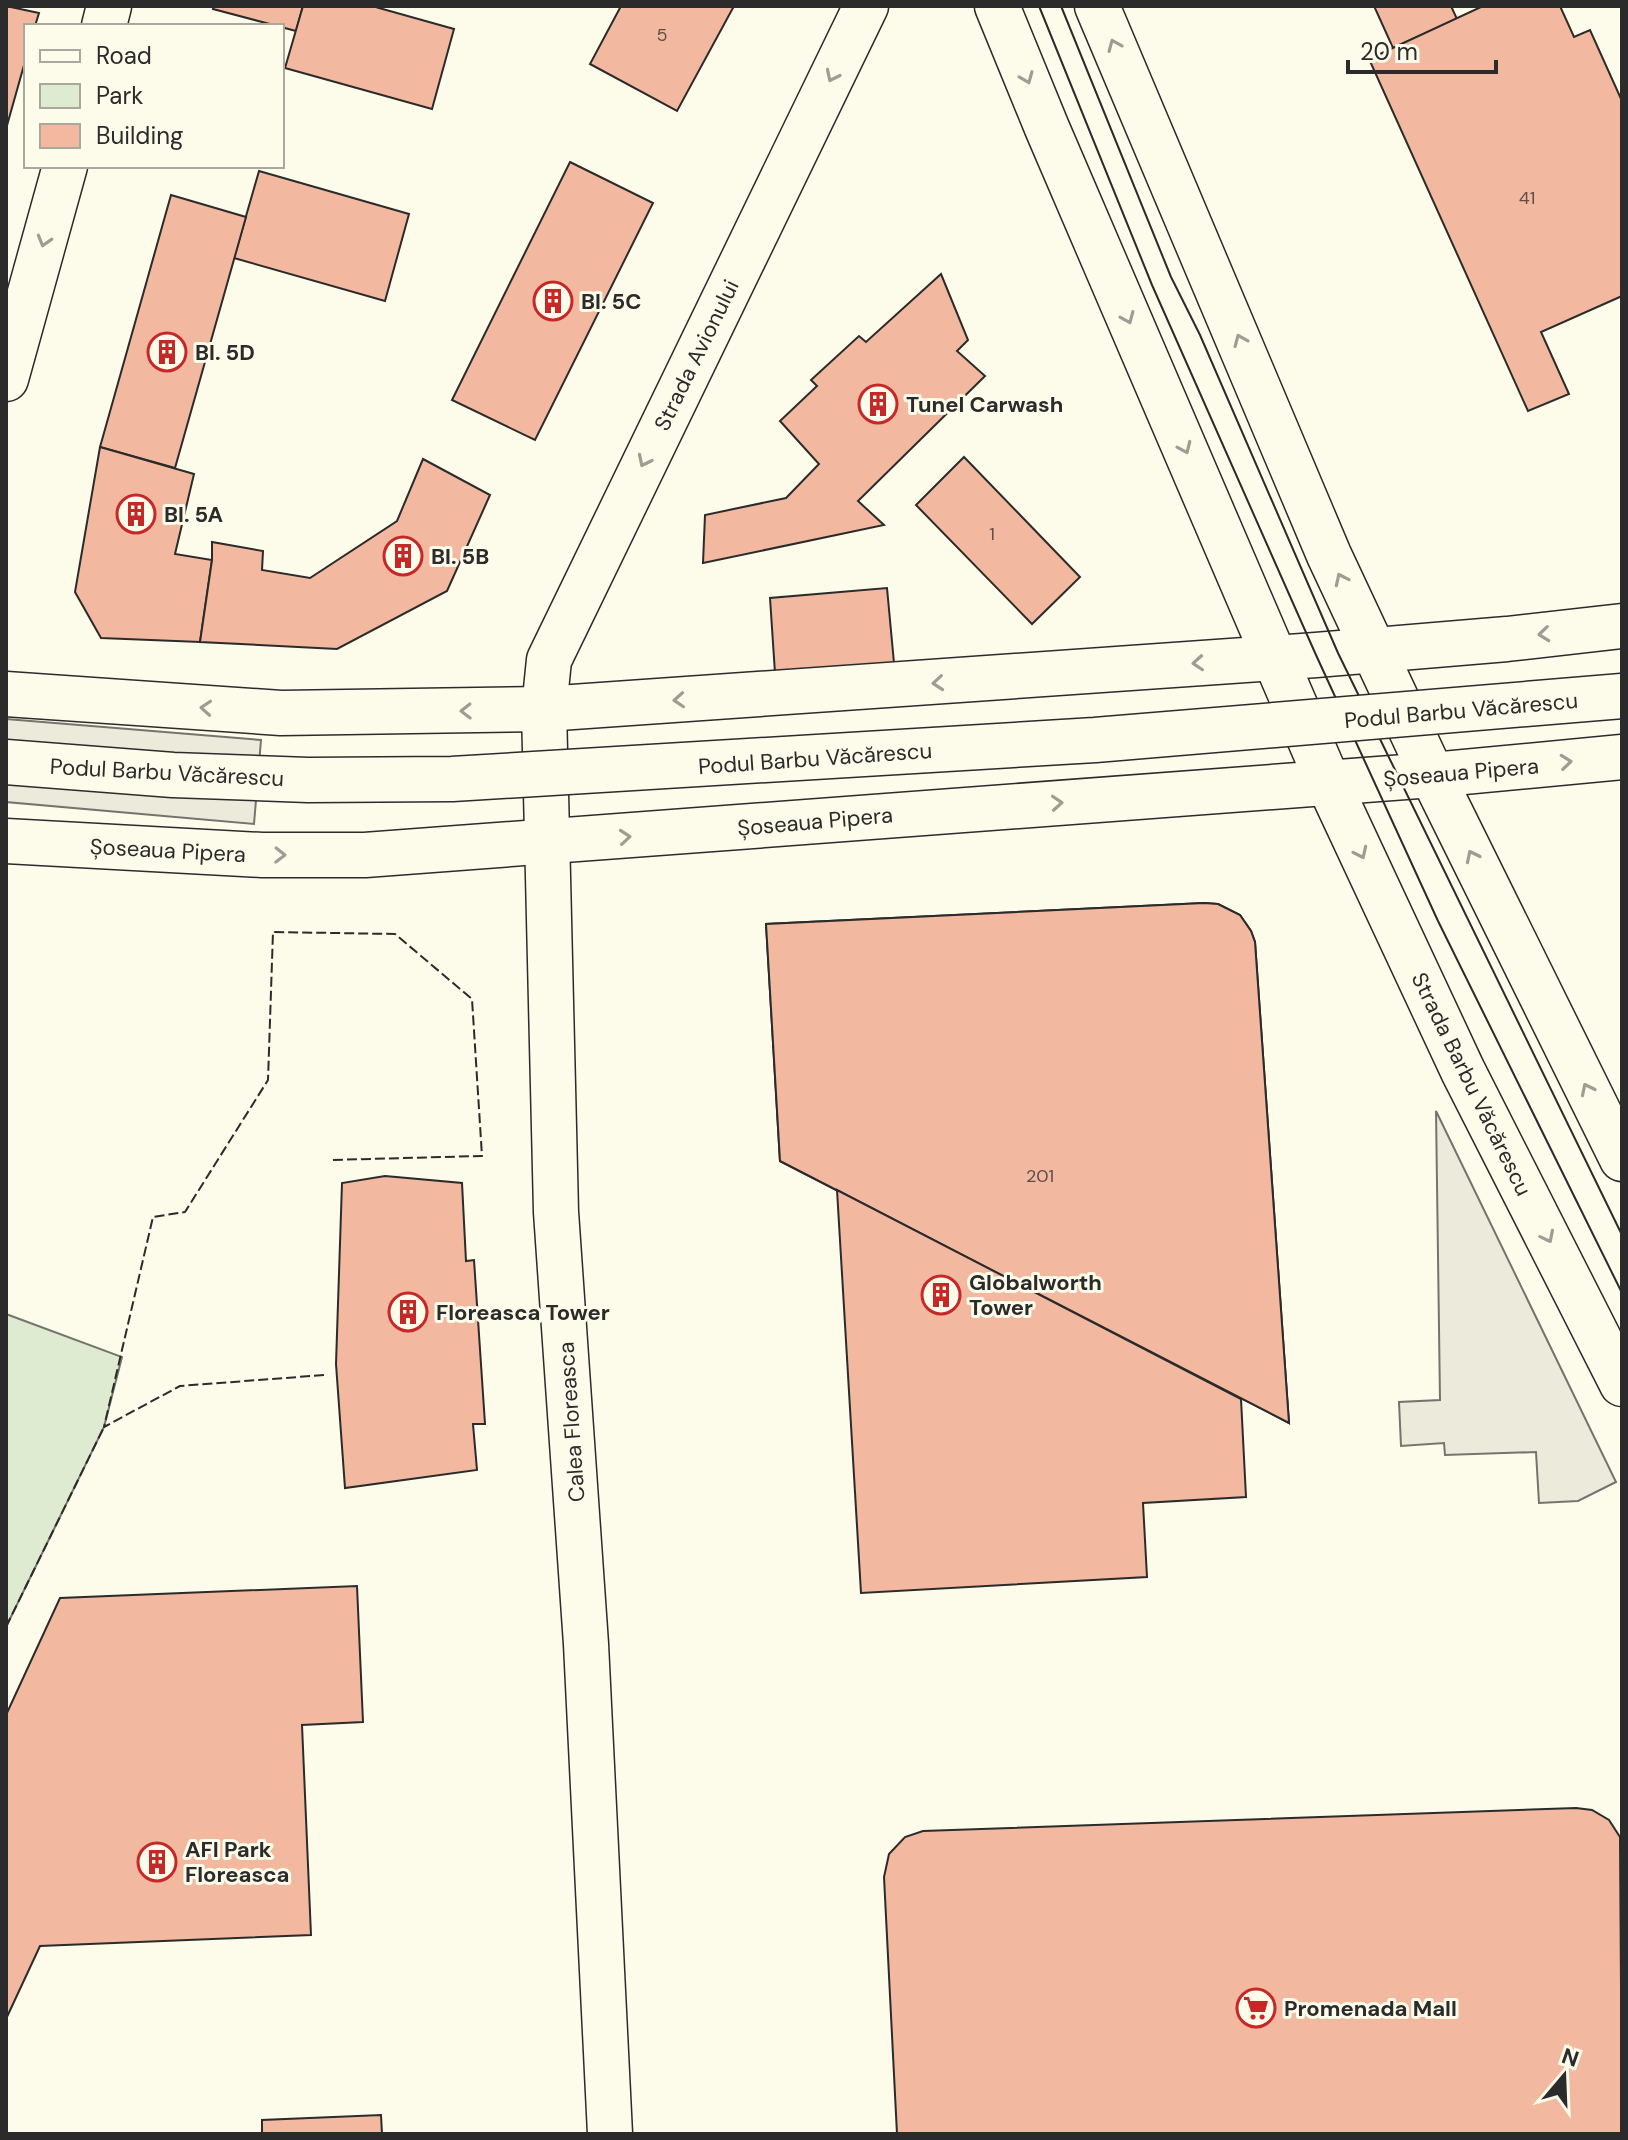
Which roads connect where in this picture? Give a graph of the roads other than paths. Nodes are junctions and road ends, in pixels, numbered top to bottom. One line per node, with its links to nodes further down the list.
1 (866, 6): 11 (main road, Strada Avionului, one-way to 11)
2 (997, 6): 8 (main road, Strada Barbu Văcărescu, one-way to 8)
3 (1097, 6): 7 (main road, one-way to 3)
4 (64, 168): 5 (main road, one-way to 5)
5 (6, 379)
6 (1622, 626): 7 (main road, one-way to 7)
7 (1374, 650): 8 (main road); 14 (main road)
8 (1275, 657): 11 (main road, one-way to 11); 15 (main road, Strada Barbu Văcărescu)
9 (6, 694): 11 (main road, one-way to 9)
10 (1622, 696): 13 (main road, Podul Barbu Văcărescu, bridge)
11 (544, 709): 17 (main road, Calea Floreasca)
12 (1622, 757): 14 (main road, Șoseaua Pipera, one-way to 12)
13 (6, 762)
14 (1432, 775): 15 (main road, Șoseaua Pipera); 18 (main road, one-way to 14)
15 (1328, 782): 17 (main road, Șoseaua Pipera, one-way to 15); 19 (main road, Strada Barbu Văcărescu, one-way to 19)
16 (6, 841): 17 (main road, Șoseaua Pipera, one-way to 17)
17 (547, 843): 20 (main road, Calea Floreasca)
18 (1622, 1159)
19 (1622, 1384)
20 (610, 2134)

